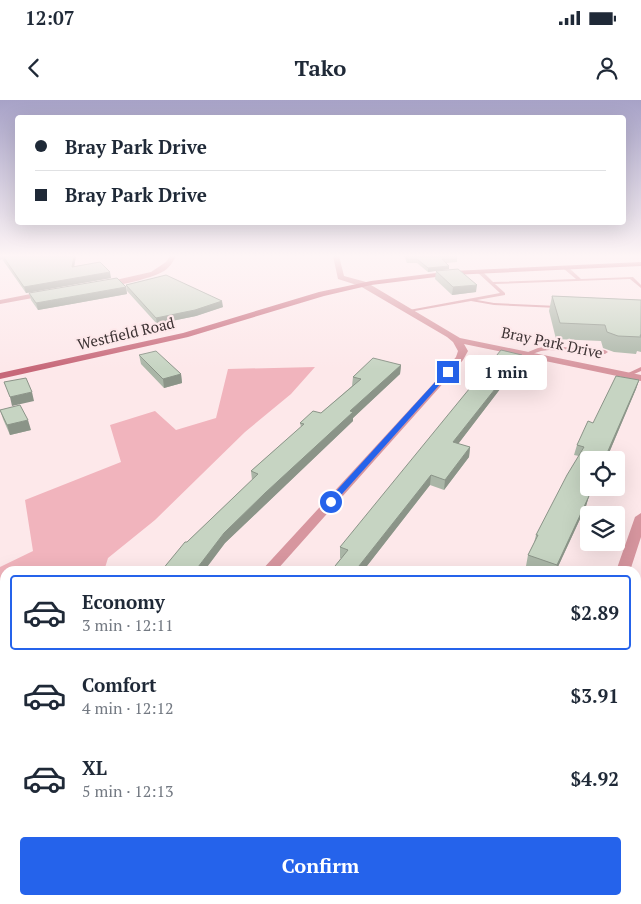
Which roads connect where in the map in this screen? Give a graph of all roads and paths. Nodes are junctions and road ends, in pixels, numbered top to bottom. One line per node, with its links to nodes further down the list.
1 (45, 294): 6 (street)
2 (325, 294): 14 (main road, Westfield Road)
3 (379, 294): 8 (street, Bray Park Drive)
4 (502, 294): 5 (lane)
5 (473, 300): 7 (lane); 8 (lane)
6 (0, 302)
7 (569, 308)
8 (408, 311): 9 (street, Bray Park Drive)
9 (457, 340): 11 (street, Bray Park Drive); 17 (street)
10 (605, 352): 11 (lane)
11 (526, 354): 13 (street, Bray Park Drive)
12 (641, 368): 13 (lane)
13 (626, 375): 15 (street, Bray Park Drive)
14 (0, 376)
15 (641, 378)
16 (641, 517): 18 (street)
17 (273, 566)
18 (625, 566)

